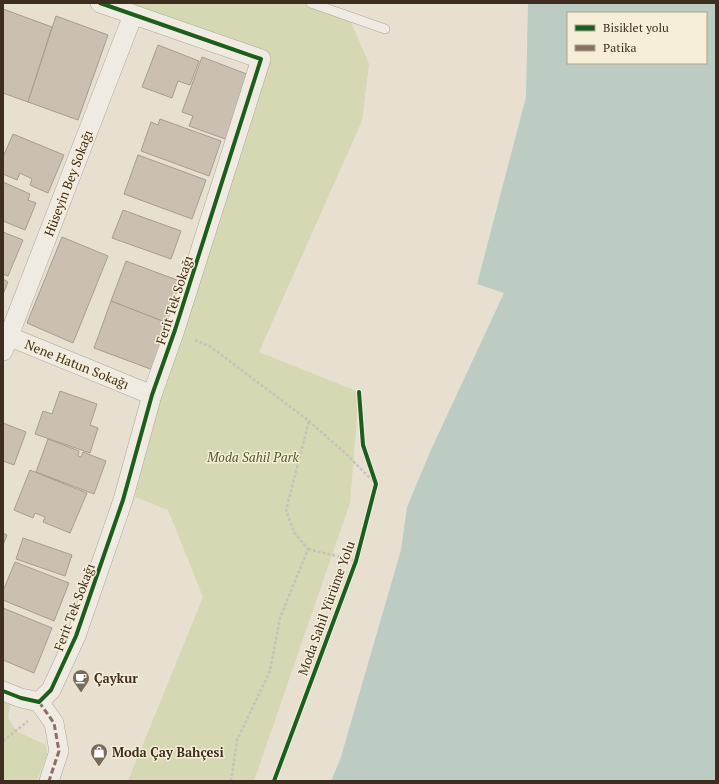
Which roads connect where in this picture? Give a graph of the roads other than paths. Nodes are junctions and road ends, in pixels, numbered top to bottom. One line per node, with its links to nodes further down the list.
1 (100, 3): 3 (street, Ferit Tek Sokağı)
2 (311, 3): 4 (lane)
3 (133, 15): 5 (street, Hüseyin Bey Sokağı); 6 (street, Ferit Tek Sokağı)
4 (385, 29)
5 (5, 340): 6 (street, Nene Hatun Sokağı)
6 (152, 395): 8 (street, Ferit Tek Sokağı)
7 (3, 691): 8 (street)
8 (39, 702): 9 (street)
9 (49, 781)

